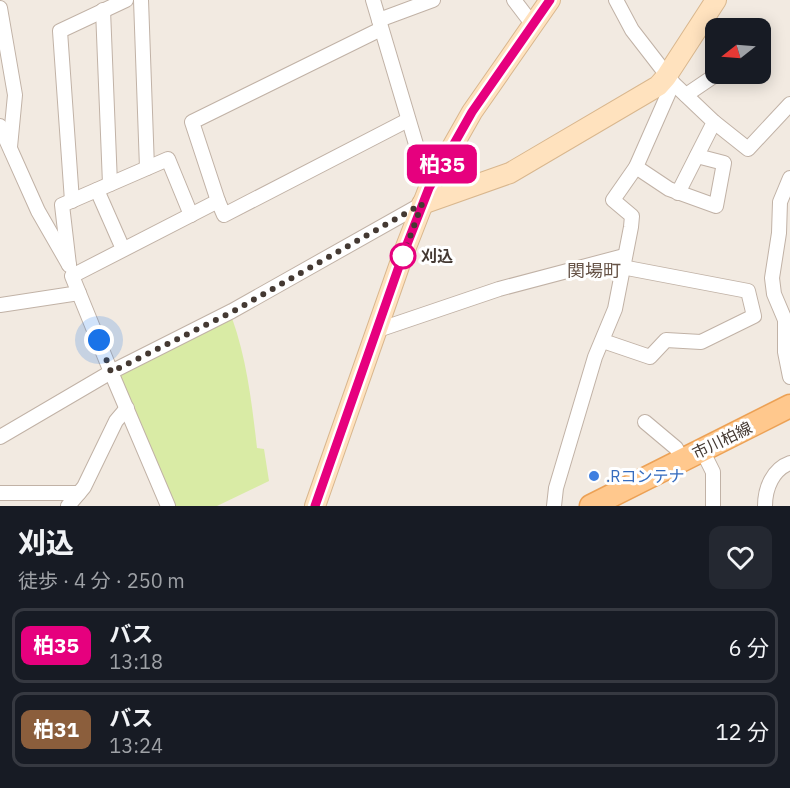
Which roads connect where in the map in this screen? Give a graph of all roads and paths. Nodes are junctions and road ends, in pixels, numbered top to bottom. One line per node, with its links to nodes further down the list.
1 (126, 0): 10 (street)
2 (141, 0): 23 (street)
3 (373, 0): 11 (street)
4 (433, 0): 11 (street)
5 (514, 0): 12 (street)
6 (550, 0): 12 (main road)
7 (616, 0): 13 (street)
8 (716, 0): 13 (main road)
9 (0, 8): 20 (street)
10 (103, 10): 25 (street); 29 (street)
11 (380, 25): 17 (street); 30 (street)
12 (533, 25): 28 (main road)
13 (669, 80): 15 (street); 22 (street); 28 (main road)
14 (705, 82): 15 (street)
15 (686, 95): 18 (street)
16 (790, 104): 18 (street)
17 (408, 120): 28 (street); 30 (street)
18 (714, 122): 21 (street)
19 (0, 126): 20 (street)
20 (5, 149): 34 (street)
21 (698, 156): 27 (street); 27 (street)
22 (636, 167): 27 (street); 33 (street)
23 (147, 168): 25 (street); 31 (street)
24 (790, 178): 40 (street)
25 (110, 184): 26 (street)
26 (97, 190): 29 (street); 32 (street)
27 (678, 193)
28 (426, 196): 37 (main road); 39 (street)
29 (72, 201): 34 (street)
30 (218, 201): 31 (street)
31 (191, 215): 32 (street)
32 (123, 249): 34 (street)
33 (623, 261): 37 (street); 38 (street); 38 (street)
34 (70, 270): 35 (street)
35 (80, 293): 36 (street); 39 (street)
36 (0, 305)
37 (378, 330): 52 (main road)
38 (603, 341): 53 (street)
39 (111, 372): 42 (street); 44 (street)
40 (790, 377)
41 (790, 406): 45 (main road, 市川柏線)
42 (127, 408): 49 (street); 51 (street)
43 (645, 422): 46 (street)
44 (0, 437)
45 (702, 450): 46 (main road, 市川柏線); 55 (street)
46 (682, 459): 54 (main road, 市川柏線)
47 (790, 463): 56 (street)
48 (0, 493): 49 (street)
49 (79, 493): 50 (street)
50 (68, 506)
51 (168, 506)
52 (315, 506)
53 (554, 506)
54 (591, 506)
55 (713, 506)
56 (765, 506)

